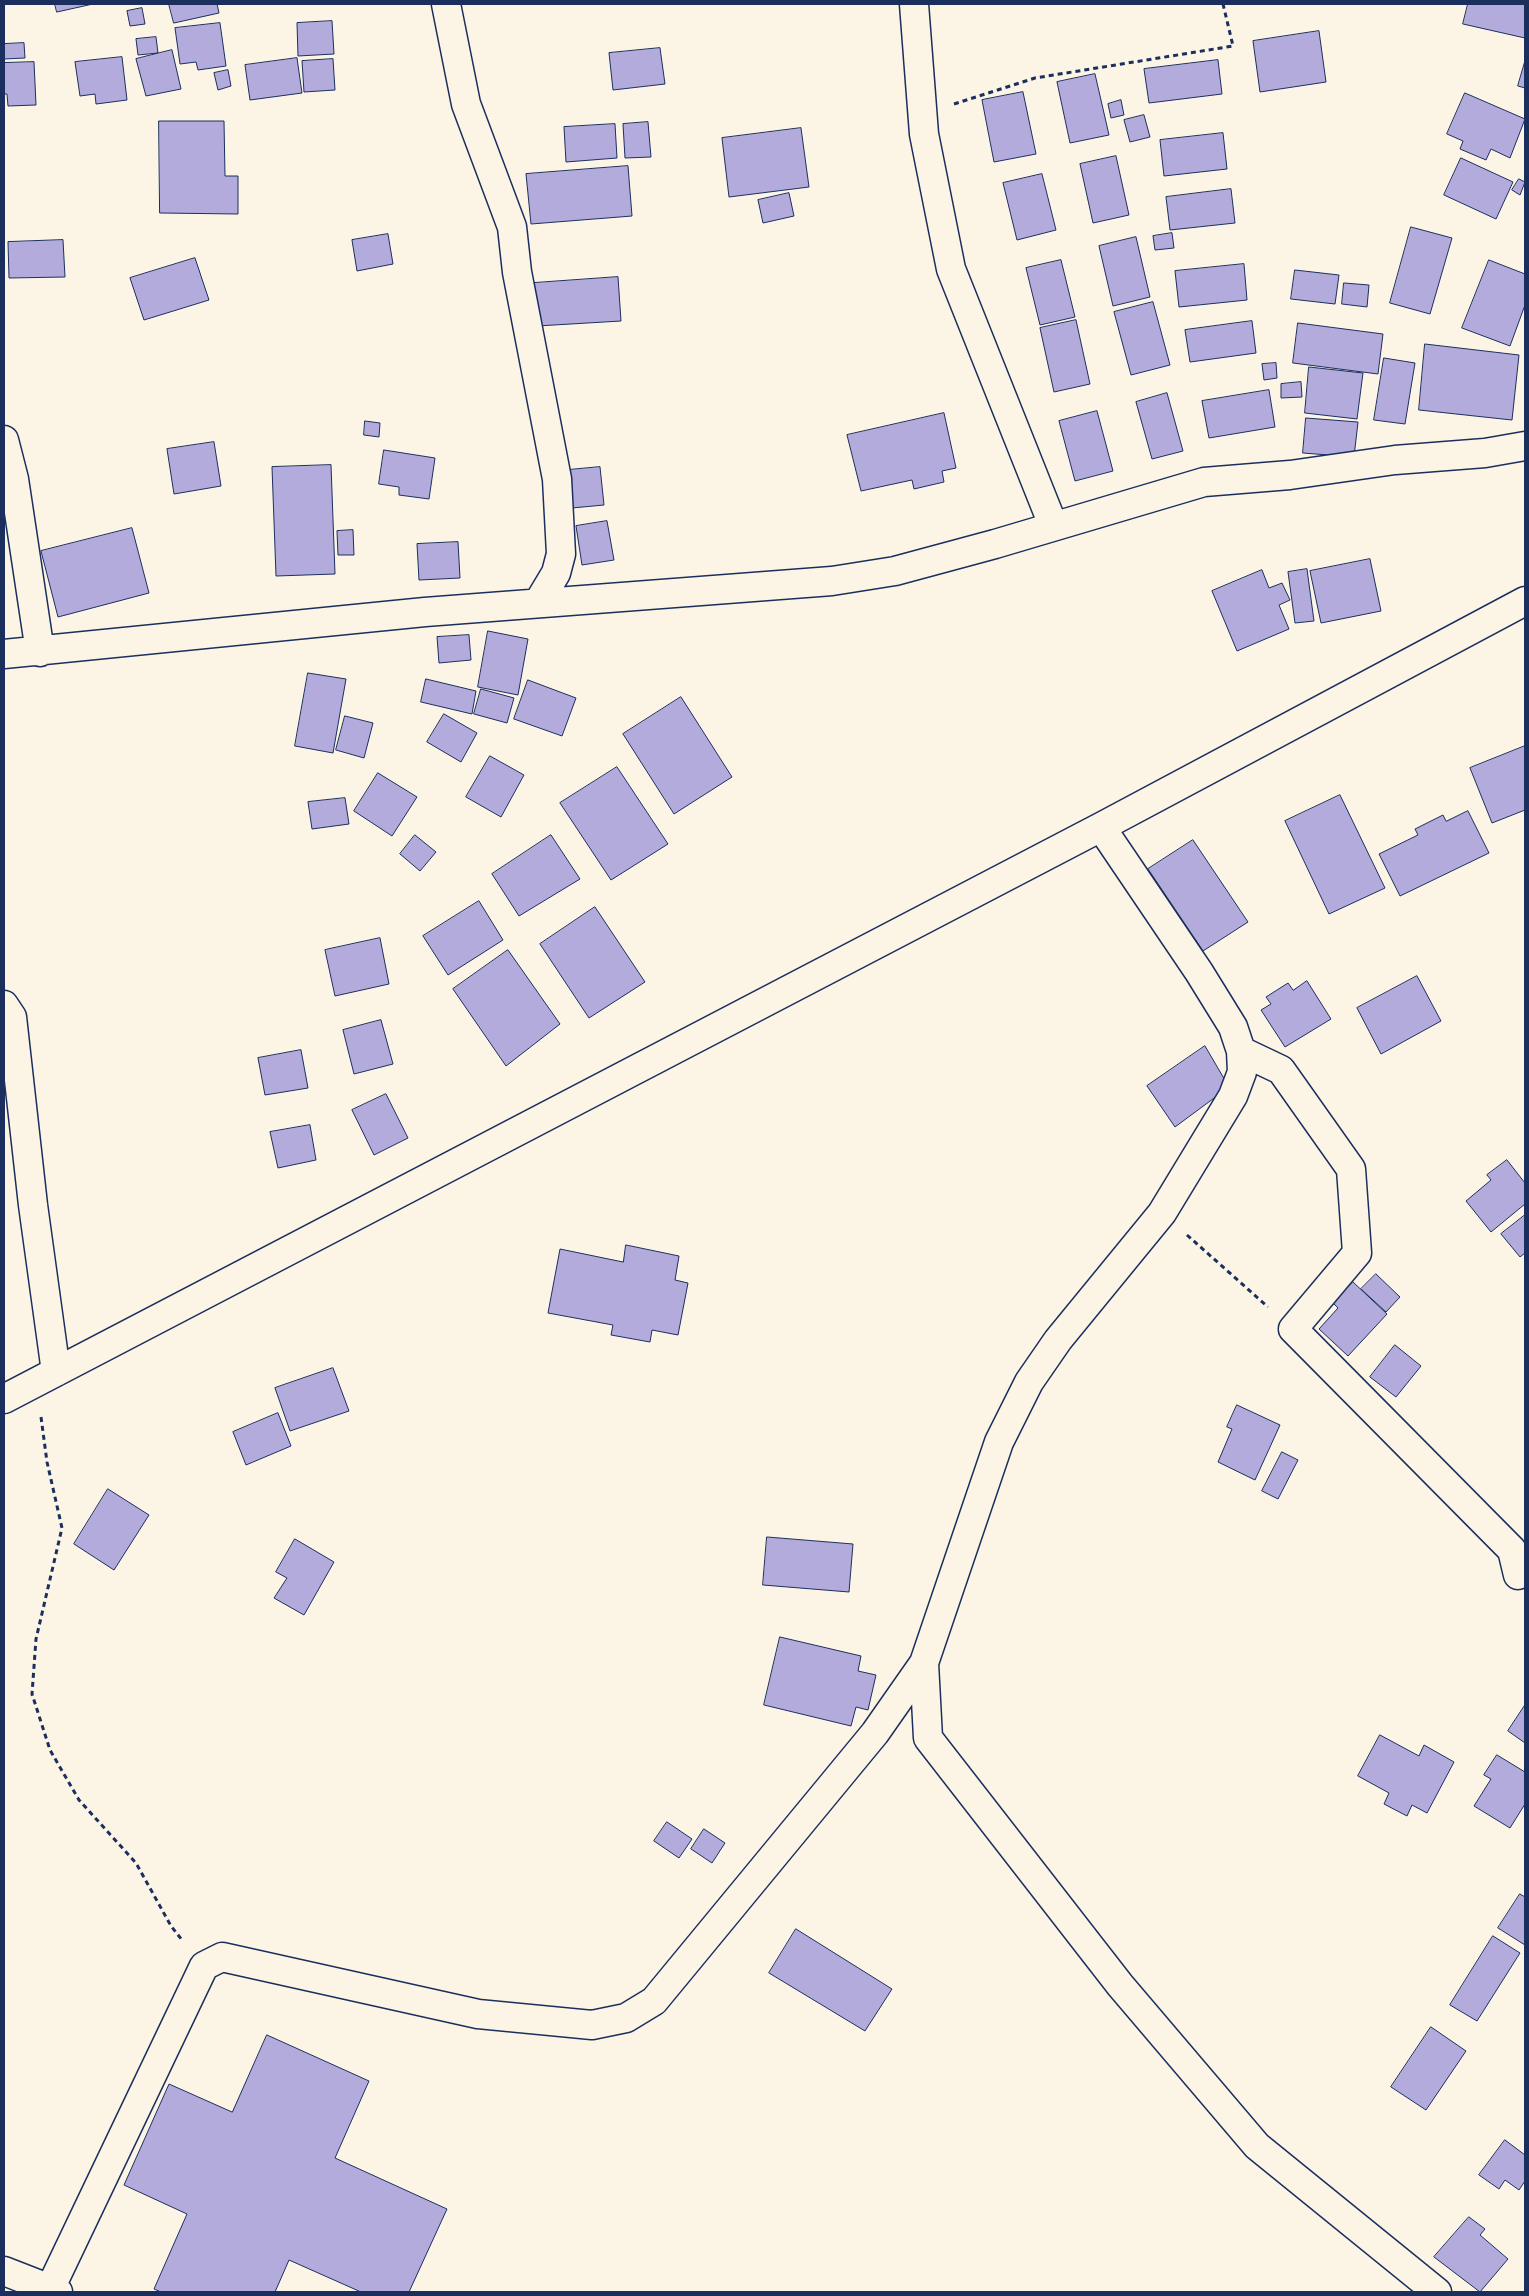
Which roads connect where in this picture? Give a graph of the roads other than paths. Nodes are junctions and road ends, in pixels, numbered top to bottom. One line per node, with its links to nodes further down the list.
1 (446, 4): 7 (street)
2 (914, 4): 5 (street)
3 (4, 440): 8 (street)
4 (1525, 446): 5 (street)
5 (1053, 525): 7 (street)
6 (1525, 601): 10 (street)
7 (538, 603): 8 (street)
8 (40, 652): 9 (street)
9 (4, 654)
10 (1101, 827): 12 (street); 13 (street)
11 (4, 1004): 13 (street)
12 (1241, 1051): 15 (street); 16 (street)
13 (46, 1377): 14 (street)
14 (4, 1399)
15 (1518, 1575)
16 (924, 1663): 18 (street); 19 (street)
17 (4, 2270): 18 (street)
18 (54, 2290)
19 (1437, 2292)

